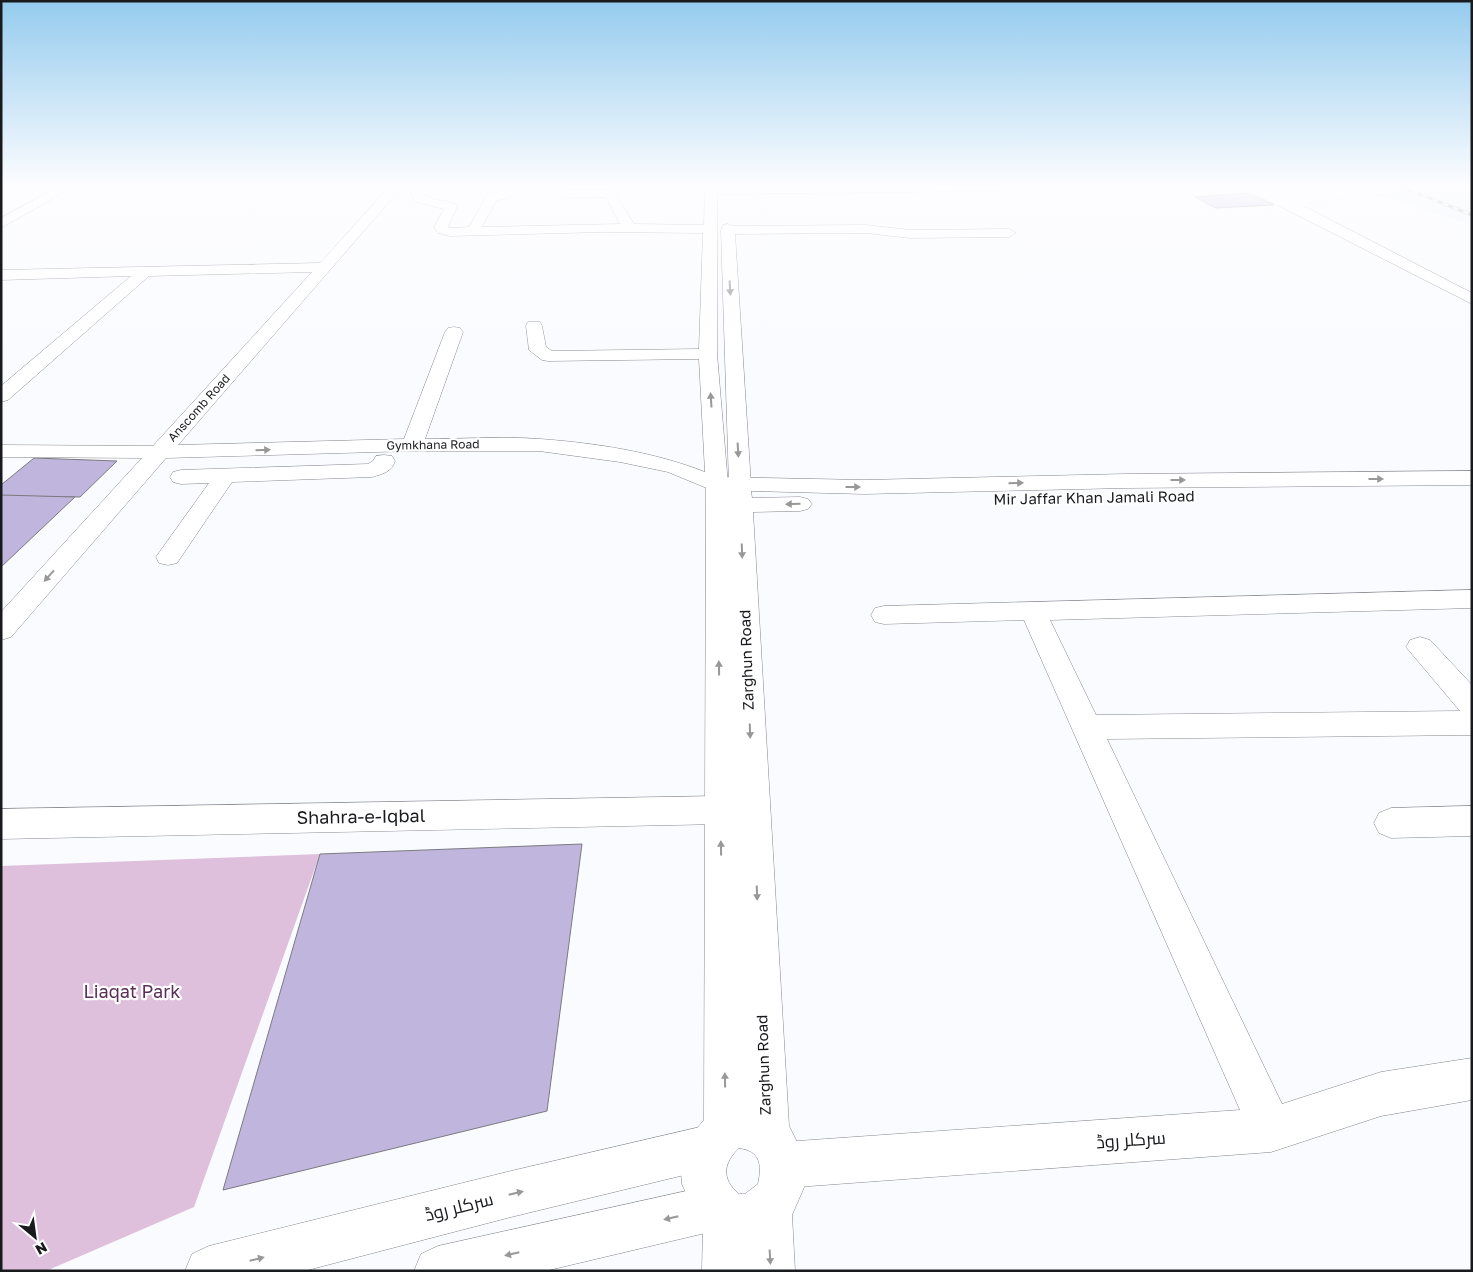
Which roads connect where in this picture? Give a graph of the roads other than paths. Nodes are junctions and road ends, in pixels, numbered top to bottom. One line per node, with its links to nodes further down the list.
1 (335, 246): 8 (street, Anscomb Road)
2 (339, 246): 8 (street, Anscomb Road)
3 (717, 246): 17 (street, Zarghun Road)
4 (720, 246): 27 (street, Zarghun Road, one-way to 27)
5 (1371, 246): 14 (street)
6 (1383, 246): 13 (street)
7 (1398, 246): 10 (street)
8 (316, 270): 9 (street); 11 (street); 21 (street, Anscomb Road)
9 (1, 275)
10 (1456, 275)
11 (141, 276): 12 (street); 18 (street)
12 (1, 279)
13 (1472, 291)
14 (1472, 299)
15 (534, 326): 17 (street)
16 (454, 332): 19 (street)
17 (708, 354): 27 (street, Zarghun Road, one-way to 17)
18 (1, 396)
19 (412, 445): 21 (street, Gymkhana Road, one-way to 19); 27 (street, Gymkhana Road)
20 (1, 451): 21 (street)
21 (146, 459): 22 (street); 30 (street, Anscomb Road); 33 (street, Anscomb Road, one-way to 33)
22 (384, 461): 23 (street); 27 (street)
23 (225, 476): 24 (street); 28 (street)
24 (181, 477)
25 (1472, 478): 27 (street, Mir Jaffar Khan Jamali Road, one-way to 25)
26 (1472, 493): 27 (street, Mir Jaffar Khan Jamali Road, one-way to 27)
27 (729, 494): 38 (street, Zarghun Road, one-way to 27); 44 (street, Zarghun Road, one-way to 44)
28 (168, 557)
29 (1472, 599): 31 (street)
30 (1, 608)
31 (1033, 610): 32 (street); 37 (street)
32 (884, 615)
33 (1, 630)
34 (1420, 647): 35 (street)
35 (1472, 705)
36 (1472, 724): 37 (street)
37 (1087, 727): 43 (street)
38 (721, 810): 41 (street, Shahra-e-Iqbal); 44 (street, Zarghun Road, one-way to 38)
39 (1472, 821): 40 (street)
40 (1391, 823)
41 (1, 824)
42 (1472, 1079): 43 (street, سرکلر روڈ)
43 (1271, 1130): 44 (street, سرکلر روڈ)
44 (746, 1144): 45 (street); 45 (street); 46 (street, سرکلر روڈ, one-way to 44)
45 (738, 1210): 47 (street, one-way to 47); 48 (street); 49 (street, one-way to 49)
46 (209, 1271)
47 (438, 1271)
48 (727, 1271)
49 (771, 1271)

